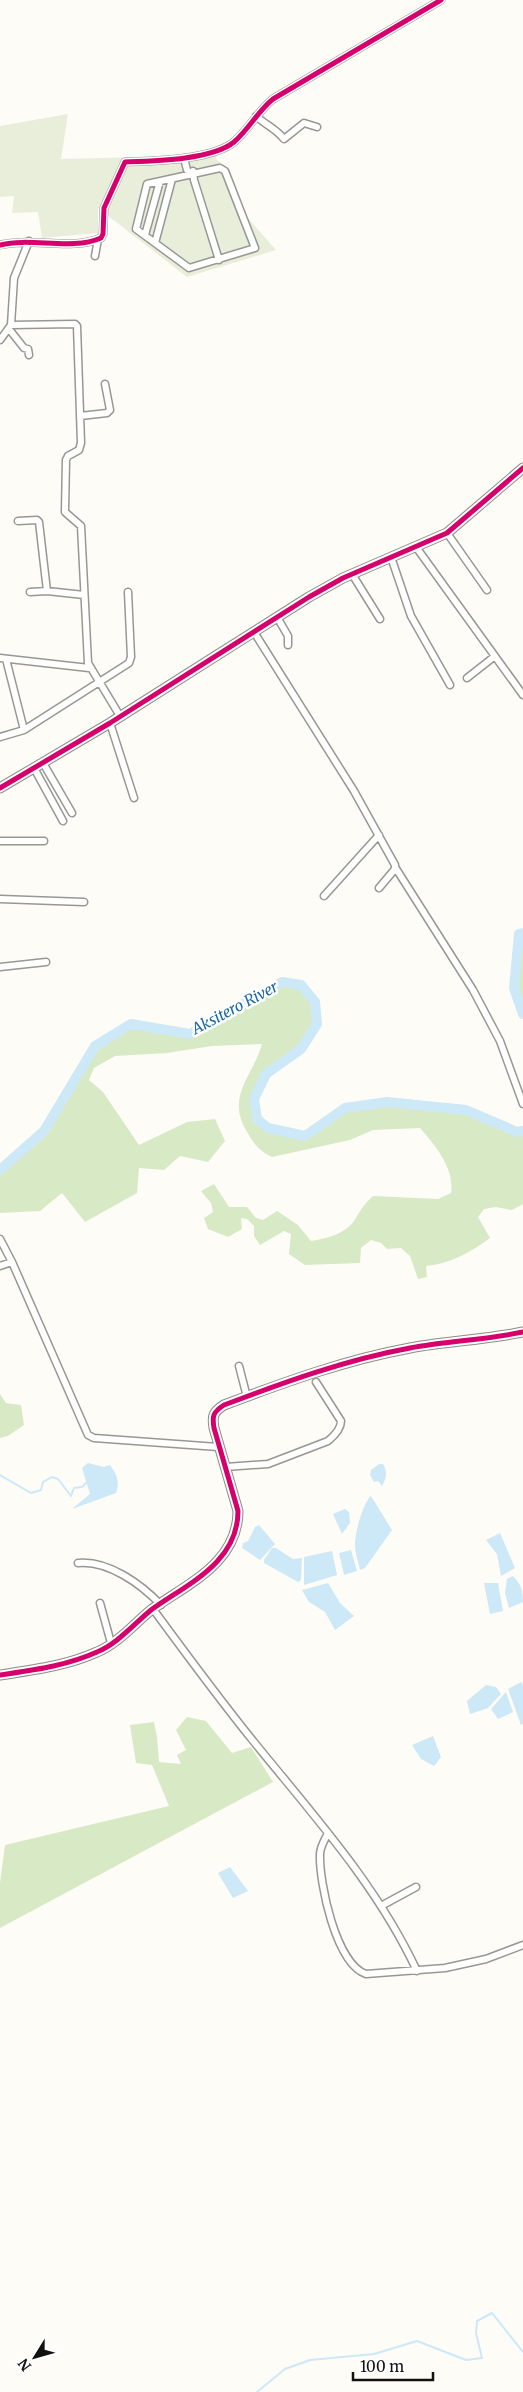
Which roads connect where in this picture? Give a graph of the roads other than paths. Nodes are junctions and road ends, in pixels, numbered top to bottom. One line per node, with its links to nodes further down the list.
1 (441, 0): 2 (street)
2 (256, 116): 3 (street); 4 (street)
3 (317, 127)
4 (187, 158): 5 (street); 9 (street)
5 (191, 173): 6 (street); 14 (street); 14 (street)
6 (172, 179): 7 (street); 11 (street)
7 (160, 181): 8 (street); 8 (street)
8 (145, 235): 11 (street)
9 (98, 239): 10 (street); 13 (street)
10 (30, 241): 12 (street); 15 (street)
11 (155, 243): 14 (street)
12 (0, 245)
13 (95, 256)
14 (219, 260)
15 (10, 327): 16 (street); 17 (street); 19 (street)
16 (0, 340)
17 (29, 354)
18 (105, 384): 19 (street)
19 (80, 416): 30 (street)
20 (523, 468): 22 (street)
21 (18, 521): 27 (street)
22 (447, 533): 23 (street); 26 (street)
23 (416, 547): 24 (street); 35 (street)
24 (391, 557): 25 (street); 40 (street)
25 (352, 574): 31 (street); 32 (street)
26 (487, 590)
27 (47, 591): 28 (street); 30 (street)
28 (30, 592)
29 (128, 592): 39 (street)
30 (84, 595): 37 (street)
31 (277, 617): 33 (street); 34 (street)
32 (380, 619)
33 (254, 632): 42 (street); 52 (street)
34 (288, 645)
35 (495, 656): 38 (street); 41 (street)
36 (3, 659): 37 (street); 44 (street)
37 (89, 668): 39 (street)
38 (468, 678)
39 (99, 682): 42 (street); 44 (street)
40 (450, 685)
41 (523, 695)
42 (120, 716): 43 (street)
43 (110, 723): 46 (street); 49 (street)
44 (24, 730): 45 (street)
45 (0, 737)
46 (43, 763): 47 (street); 50 (street)
47 (34, 768): 48 (street); 51 (street)
48 (0, 788)
49 (134, 798)
50 (72, 813)
51 (63, 821)
52 (378, 835): 55 (street); 57 (street)
53 (0, 841): 54 (street)
54 (44, 841)
55 (395, 867): 56 (street); 62 (street)
56 (379, 888)
57 (324, 896)
58 (0, 899): 59 (street)
59 (84, 902)
60 (46, 962): 61 (street)
61 (0, 967)
62 (523, 1104)
63 (0, 1240): 64 (street)
64 (12, 1262): 65 (street); 70 (street)
65 (0, 1266)
66 (523, 1332): 69 (street)
67 (239, 1366): 69 (street)
68 (316, 1382): 71 (street)
69 (247, 1397): 70 (street)
70 (218, 1446): 71 (street)
71 (226, 1467): 74 (street)
72 (78, 1563): 74 (street)
73 (100, 1603): 75 (street)
74 (157, 1607): 75 (street); 77 (street)
75 (111, 1643): 76 (street)
76 (0, 1675)
77 (328, 1832): 79 (street); 81 (street)
78 (416, 1887): 79 (street)
79 (381, 1906): 81 (street)
80 (523, 1945): 81 (street)
81 (417, 1971)

